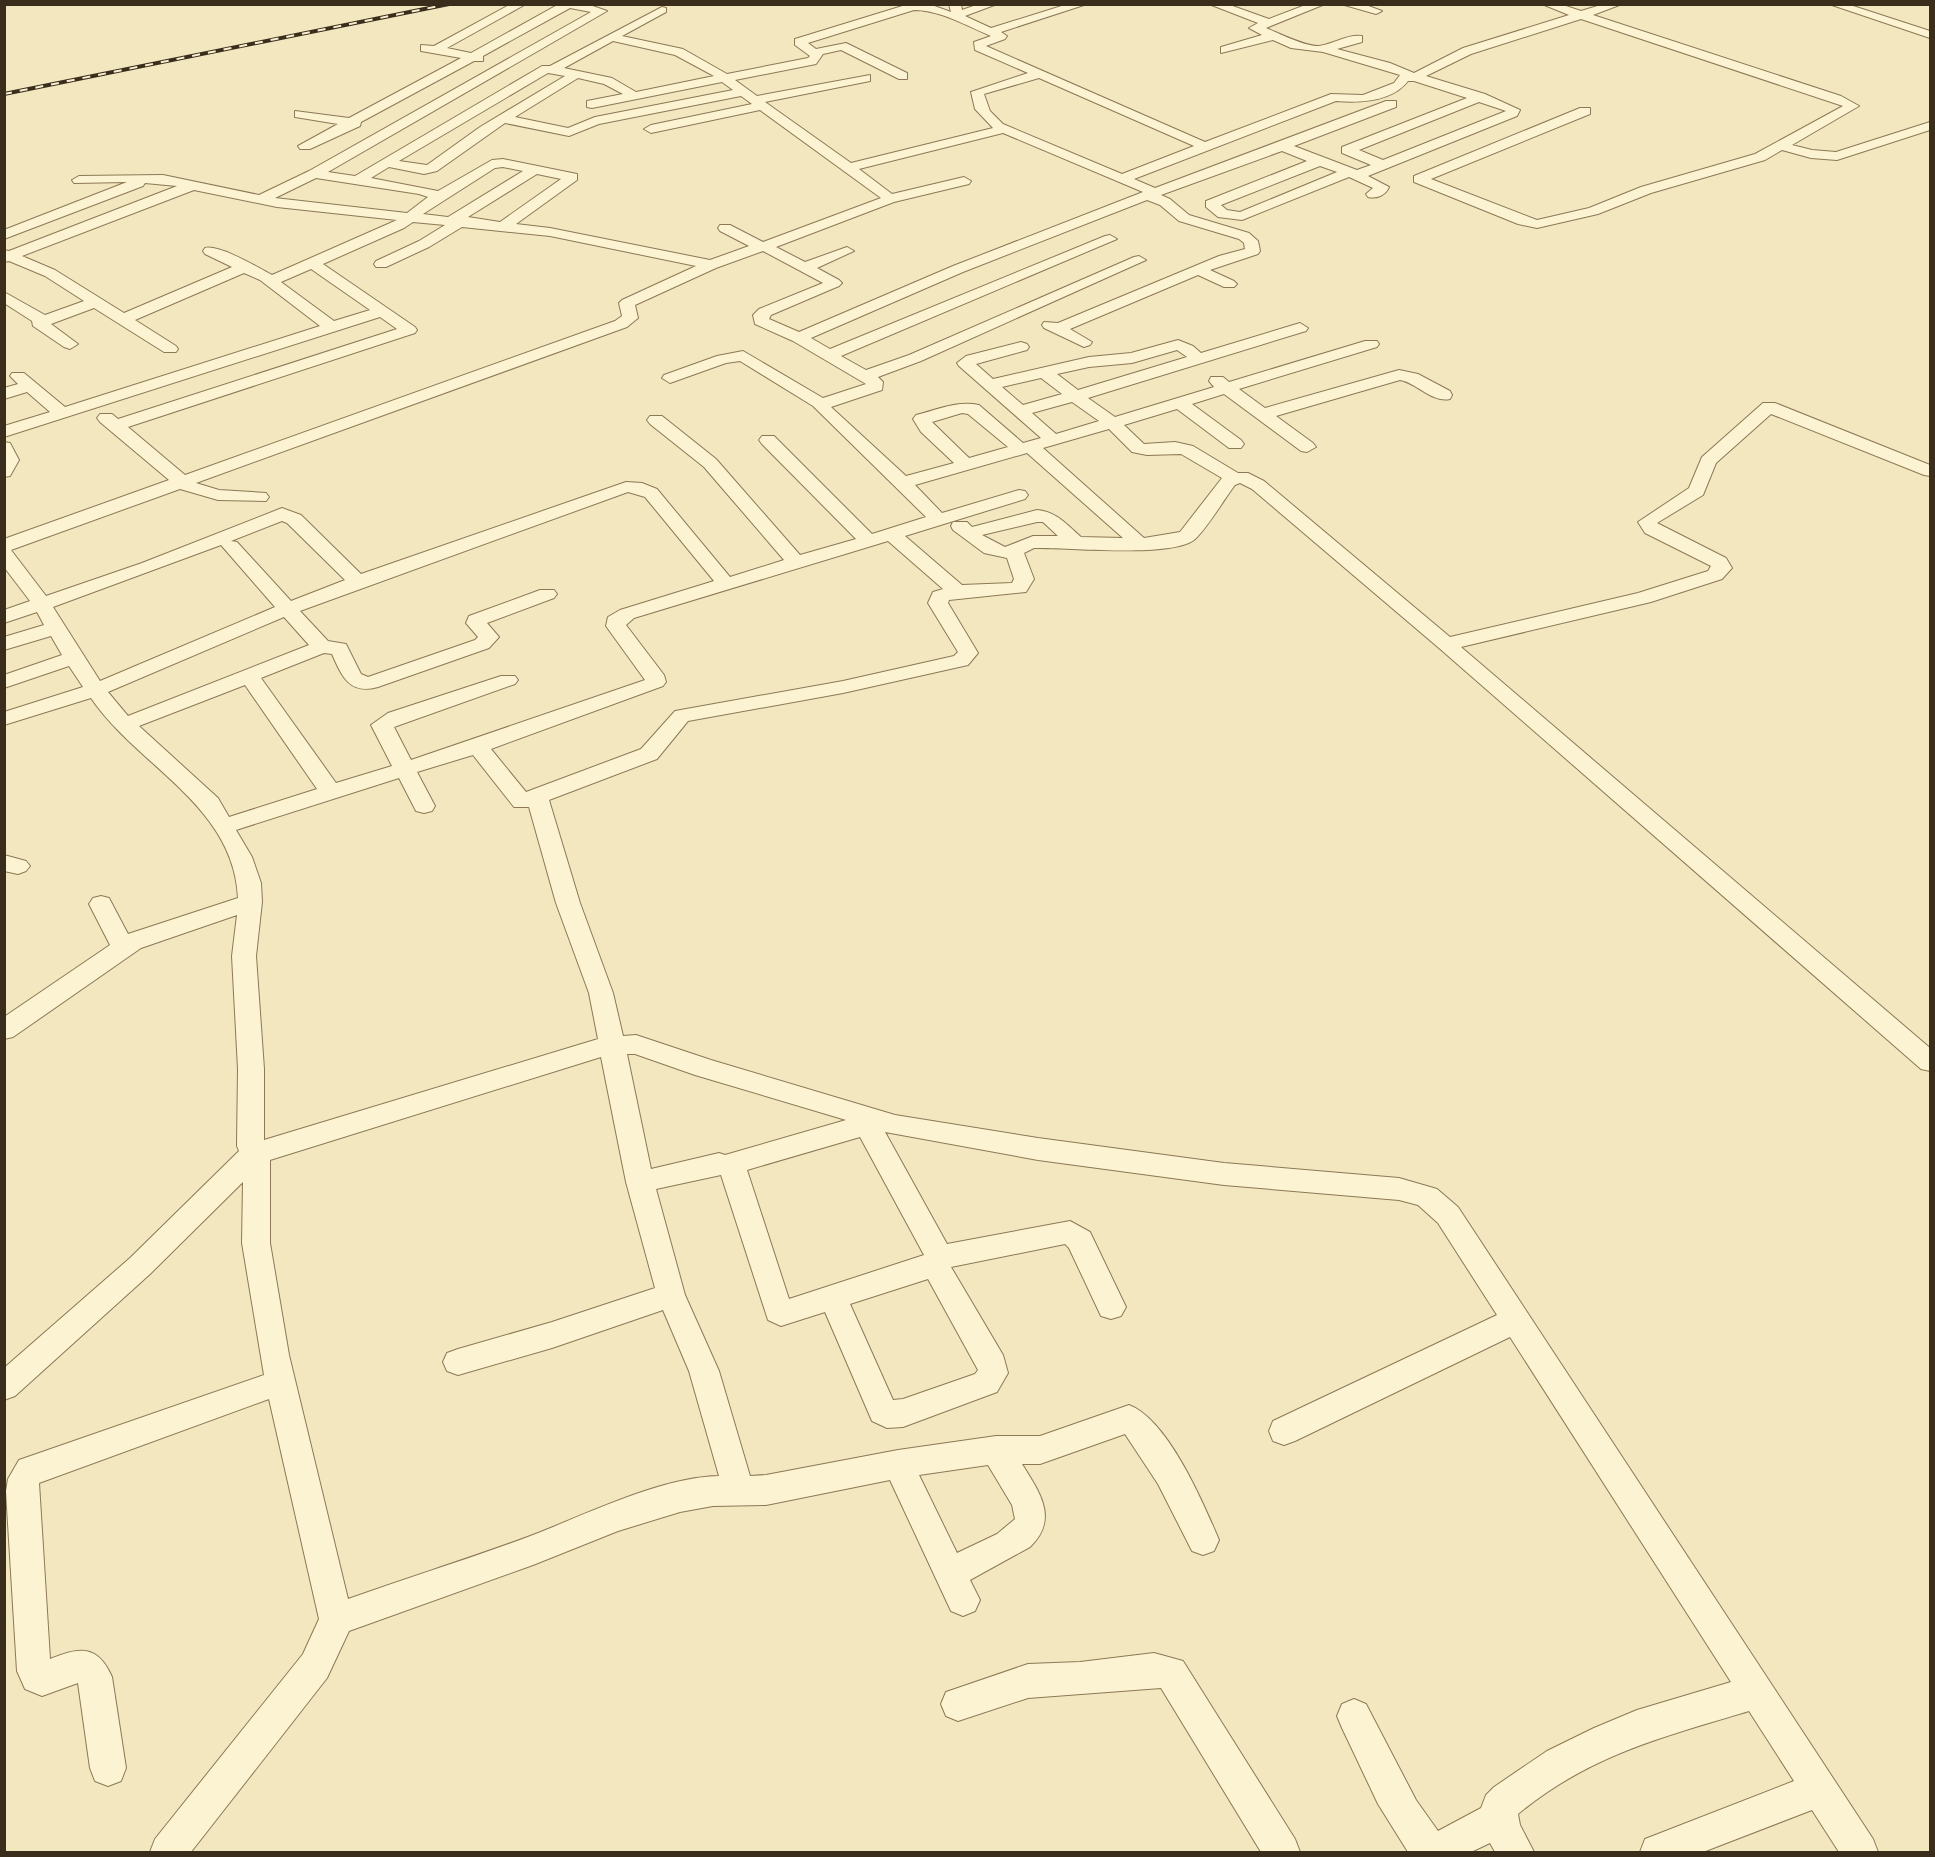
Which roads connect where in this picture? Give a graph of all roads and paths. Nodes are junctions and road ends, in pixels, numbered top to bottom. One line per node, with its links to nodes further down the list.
1 (521, 4): 28 (street)
2 (569, 4): 28 (street); 29 (street)
3 (992, 4): 14 (street)
4 (1055, 4): 18 (street)
5 (1082, 4): 18 (street)
6 (1320, 4): 17 (street)
7 (1346, 4): 15 (street)
8 (1547, 4): 16 (street)
9 (1617, 4): 16 (street)
10 (1834, 4): 21 (street)
11 (1851, 4): 20 (street)
12 (1223, 6): 17 (street)
13 (662, 10): 22 (street)
14 (960, 10): 18 (street); 27 (street)
15 (1376, 10)
16 (1584, 17): 34 (street); 58 (street)
17 (1269, 23): 23 (street)
18 (986, 27): 31 (street)
19 (1294, 30): 23 (street)
20 (1930, 30)
21 (1930, 35)
22 (610, 37): 30 (street); 35 (street)
23 (1272, 37): 25 (street); 26 (street)
24 (1359, 39): 25 (street)
25 (1326, 49): 34 (street)
26 (1224, 51)
27 (813, 53): 33 (street); 35 (street)
28 (472, 57): 29 (street); 48 (street)
29 (510, 63): 30 (street); 51 (street)
30 (549, 69): 32 (street); 55 (street)
31 (1042, 73): 53 (street); 59 (street)
32 (576, 74): 38 (street); 47 (street)
33 (903, 76)
34 (1413, 77): 41 (street); 59 (street)
35 (724, 78): 38 (street); 40 (street)
36 (866, 78): 40 (street)
37 (767, 84): 40 (street)
38 (635, 96): 42 (street)
39 (1409, 96): 57 (street)
40 (750, 97): 47 (street); 52 (street); 63 (street)
41 (1481, 97): 45 (street); 46 (street)
42 (592, 104)
43 (1585, 111): 49 (street)
44 (300, 114): 48 (street)
45 (1524, 115): 49 (street); 54 (street)
46 (1427, 118): 54 (street); 62 (street)
47 (503, 119): 61 (street)
48 (351, 123): 51 (street); 56 (street)
49 (1554, 123): 58 (street)
50 (1930, 126): 58 (street)
51 (393, 129): 55 (street); 65 (street)
52 (651, 129)
53 (1004, 129): 63 (street); 69 (street)
54 (1464, 132): 62 (street)
55 (431, 136): 61 (street)
56 (305, 146)
57 (1280, 146): 60 (street); 75 (street)
58 (1782, 146)
59 (1206, 147): 69 (street)
60 (1317, 162): 66 (street); 66 (street)
61 (387, 163): 71 (street)
62 (1381, 166): 66 (street); 67 (street)
63 (848, 168): 78 (street)
64 (536, 169): 77 (street); 82 (street); 83 (street)
65 (314, 174): 71 (street); 79 (street)
66 (1351, 174): 74 (street)
67 (1406, 176)
68 (151, 178): 70 (street); 73 (street); 80 (street)
69 (1123, 178): 75 (street)
70 (79, 180)
71 (358, 180): 77 (street)
72 (964, 181): 78 (street)
73 (193, 185): 79 (street); 90 (street)
74 (1373, 194)
75 (1150, 195): 97 (street); 109 (street)
76 (57, 196): 80 (street)
77 (439, 196): 81 (street)
78 (889, 198): 87 (street)
79 (260, 200): 81 (street)
80 (82, 204): 85 (street)
81 (414, 215): 82 (street); 92 (street)
82 (458, 220): 83 (street); 93 (street)
83 (505, 225): 94 (street)
84 (725, 228): 87 (street)
85 (4, 235)
86 (1110, 239): 115 (street)
87 (763, 246): 94 (street); 96 (street)
88 (210, 250): 95 (street)
89 (847, 251): 96 (street)
90 (6, 256): 101 (street)
91 (1139, 260): 103 (street)
92 (314, 264): 98 (street); 102 (street)
93 (381, 264)
94 (711, 265): 145 (street)
95 (247, 266): 98 (street); 104 (street)
96 (806, 267): 109 (street)
97 (1198, 270): 99 (street); 108 (street)
98 (272, 281): 106 (street)
99 (1229, 284)
100 (4, 296): 105 (street)
101 (95, 302): 104 (street); 105 (street)
102 (382, 311): 106 (street); 133 (street)
103 (1020, 311): 108 (street); 118 (street)
104 (122, 319): 114 (street)
105 (43, 321): 111 (street)
106 (332, 327): 126 (street)
107 (1300, 328): 116 (street)
108 (1056, 329): 110 (street)
109 (799, 338): 115 (street)
110 (1084, 342)
111 (70, 344)
112 (1371, 344): 121 (street)
113 (1021, 347): 120 (street)
114 (170, 349)
115 (829, 355): 118 (street)
116 (1194, 361): 117 (street); 121 (street); 124 (street)
117 (1043, 372): 120 (street); 124 (street)
118 (866, 376): 127 (street)
119 (670, 378): 127 (street)
120 (989, 386): 128 (street)
121 (1226, 387): 125 (street); 130 (street)
122 (4, 394): 129 (street)
123 (1444, 395): 130 (street)
124 (1075, 396): 128 (street); 132 (street)
125 (1179, 402): 132 (street); 137 (street)
126 (90, 403): 129 (street); 133 (street)
127 (823, 405): 146 (street)
128 (1018, 411): 136 (street)
129 (61, 412): 134 (street)
130 (1264, 414): 139 (street)
131 (656, 420): 159 (street)
132 (1112, 423): 136 (street); 144 (street)
133 (115, 426): 145 (street)
134 (4, 432)
135 (768, 440): 152 (street)
136 (1053, 440): 140 (street)
137 (1235, 444)
138 (4, 447): 143 (street)
139 (1307, 447)
140 (1025, 448): 141 (street); 141 (street); 154 (street)
141 (966, 465): 146 (street)
142 (1930, 471): 170 (street)
143 (4, 472)
144 (1234, 478): 154 (street); 170 (street)
145 (180, 481): 148 (street); 155 (street)
146 (903, 483): 149 (street)
147 (1020, 495): 149 (street)
148 (260, 496)
149 (944, 518): 150 (street); 151 (street)
150 (969, 533): 153 (street); 157 (street)
151 (892, 534): 152 (street); 163 (street)
152 (869, 541): 159 (street)
153 (1074, 541): 154 (street); 157 (street)
154 (1140, 544)
155 (4, 546)
156 (230, 546): 166 (street)
157 (1014, 552): 163 (street)
158 (4, 554): 160 (street)
159 (797, 563): 162 (street)
160 (13, 579): 165 (street)
161 (358, 582): 162 (street); 165 (street); 166 (street)
162 (727, 585): 179 (street)
163 (957, 591): 182 (street)
164 (547, 594): 171 (street)
165 (42, 605): 167 (street); 168 (street)
166 (287, 609): 171 (street); 176 (street)
167 (4, 617)
168 (56, 628): 169 (street); 172 (street)
169 (4, 644)
170 (1446, 644): 192 (street)
171 (322, 647): 173 (street)
172 (74, 658): 175 (street); 176 (street)
173 (249, 676): 178 (street); 181 (street)
174 (508, 680): 180 (street)
175 (4, 682)
176 (96, 690): 177 (street); 178 (street)
177 (4, 719)
178 (124, 725): 184 (street)
179 (478, 746): 180 (street); 182 (street)
180 (405, 766): 181 (street); 183 (street)
181 (330, 790): 184 (street)
182 (537, 798): 190 (street)
183 (424, 806)
184 (224, 826): 185 (street)
185 (250, 902): 187 (street); 194 (street)
186 (101, 904): 188 (street)
187 (161, 933): 188 (street); 191 (street)
188 (123, 948): 189 (street)
189 (4, 1030)
190 (612, 1044): 193 (street); 194 (street); 196 (street)
191 (4, 1046)
192 (1930, 1062)
193 (864, 1120): 195 (street); 197 (street); 201 (street)
194 (257, 1151): 203 (street); 204 (street)
195 (727, 1165): 196 (street); 199 (street)
196 (640, 1182): 198 (street)
197 (937, 1260): 199 (street); 199 (street); 200 (street)
198 (671, 1295): 202 (street); 208 (street)
199 (833, 1298)
200 (1111, 1307)
201 (1516, 1320): 205 (street); 211 (street)
202 (458, 1362)
203 (280, 1382): 210 (street); 214 (street)
204 (4, 1387)
205 (1284, 1431)
206 (996, 1450): 207 (street); 207 (street); 209 (street)
207 (898, 1464): 208 (street)
208 (739, 1491): 210 (street)
209 (1203, 1540)
210 (336, 1619): 217 (street)
211 (1756, 1692): 215 (street); 216 (street)
212 (958, 1704): 218 (street)
213 (1354, 1716): 219 (street)
214 (108, 1768)
215 (1819, 1789): 220 (street); 221 (street)
216 (1508, 1838): 219 (street)
217 (168, 1852)
218 (1282, 1852)
219 (1436, 1852)
220 (1658, 1852)
221 (1860, 1852)

